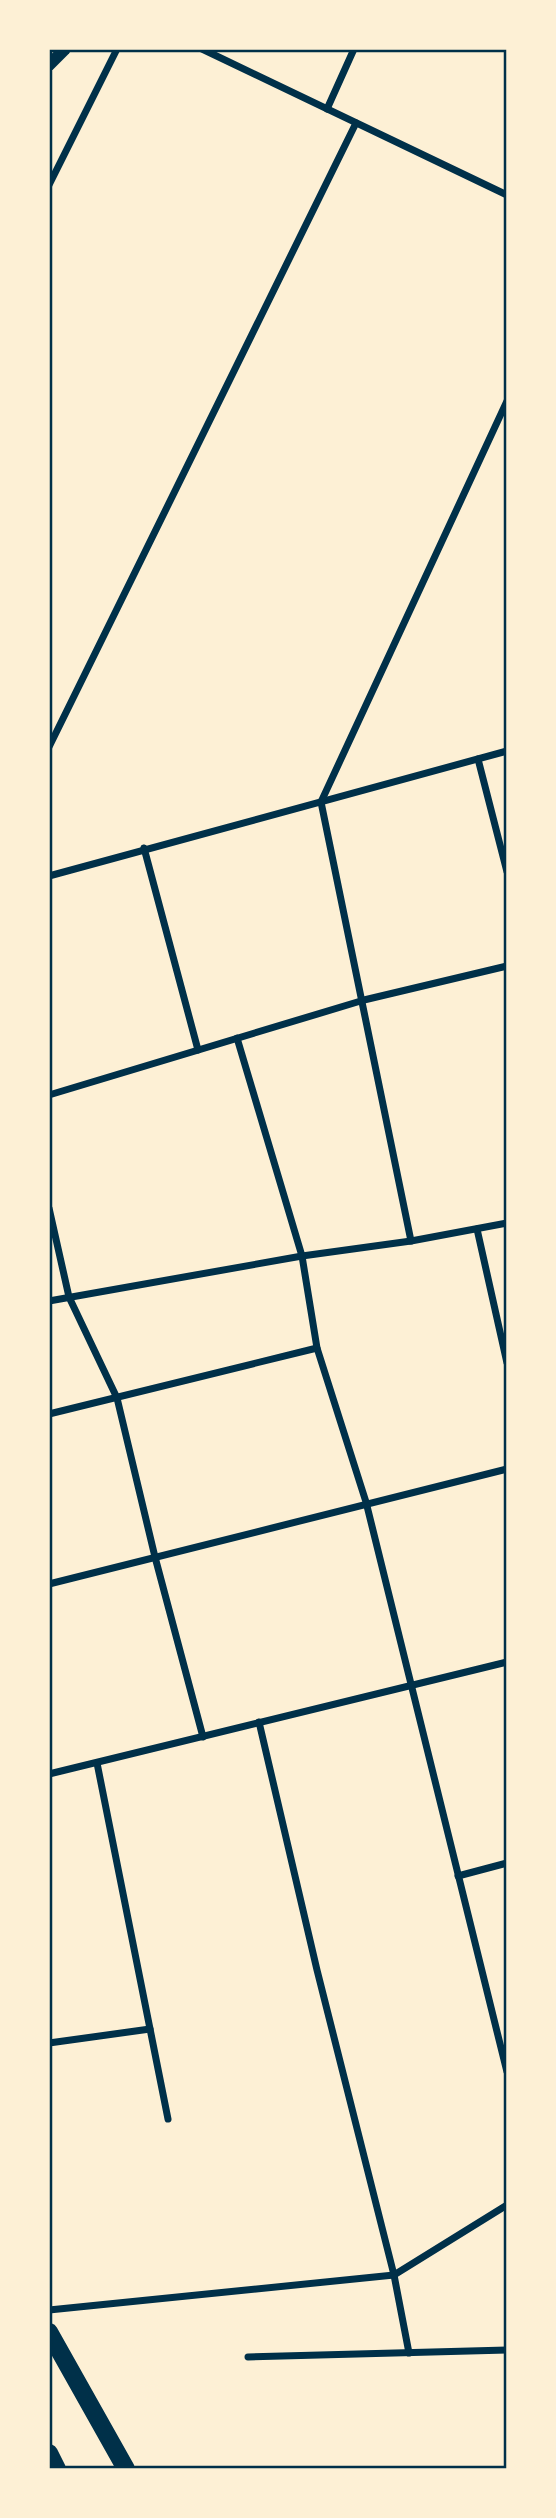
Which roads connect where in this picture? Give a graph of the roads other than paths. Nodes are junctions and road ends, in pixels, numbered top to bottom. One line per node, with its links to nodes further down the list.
1 (65, 49): 5 (street)
2 (117, 49): 8 (street)
3 (202, 49): 6 (street)
4 (354, 49): 6 (street)
5 (49, 65)
6 (327, 109): 7 (street)
7 (356, 123): 9 (street); 11 (street)
8 (49, 185)
9 (507, 195)
10 (507, 401): 14 (street)
11 (49, 747)
12 (507, 751): 13 (street)
13 (478, 759): 14 (street); 16 (street)
14 (321, 802): 15 (street); 19 (street)
15 (144, 848): 17 (street); 21 (street)
16 (507, 872)
17 (49, 876)
18 (507, 966): 19 (street)
19 (364, 1000): 20 (street); 26 (street)
20 (237, 1038): 21 (street); 27 (street)
21 (198, 1050): 22 (street)
22 (49, 1095)
23 (49, 1209): 28 (street)
24 (507, 1223): 25 (street)
25 (477, 1229): 26 (street); 31 (street)
26 (411, 1241): 27 (street)
27 (302, 1256): 28 (street); 30 (street)
28 (69, 1297): 29 (street); 32 (street)
29 (49, 1301)
30 (317, 1348): 32 (street); 35 (street)
31 (507, 1363)
32 (117, 1398): 33 (street); 36 (street)
33 (49, 1414)
34 (507, 1469): 35 (street)
35 (366, 1502): 36 (street); 39 (street)
36 (155, 1556): 37 (street); 41 (street)
37 (49, 1584)
38 (507, 1662): 39 (street)
39 (412, 1686): 40 (street); 45 (street)
40 (259, 1721): 41 (street); 51 (street)
41 (203, 1737): 42 (street)
42 (97, 1763): 43 (street); 46 (street)
43 (49, 1774)
44 (507, 1863): 45 (street)
45 (458, 1876): 48 (street)
46 (150, 2029): 47 (street); 49 (street)
47 (49, 2043)
48 (507, 2072)
49 (168, 2119)
50 (507, 2205): 51 (street)
51 (394, 2275): 52 (street); 55 (street)
52 (49, 2310)
53 (49, 2332): 59 (main road)
54 (507, 2350): 55 (street)
55 (409, 2353): 56 (street)
56 (248, 2357)
57 (49, 2453): 58 (main road)
58 (57, 2469)
59 (126, 2469)

